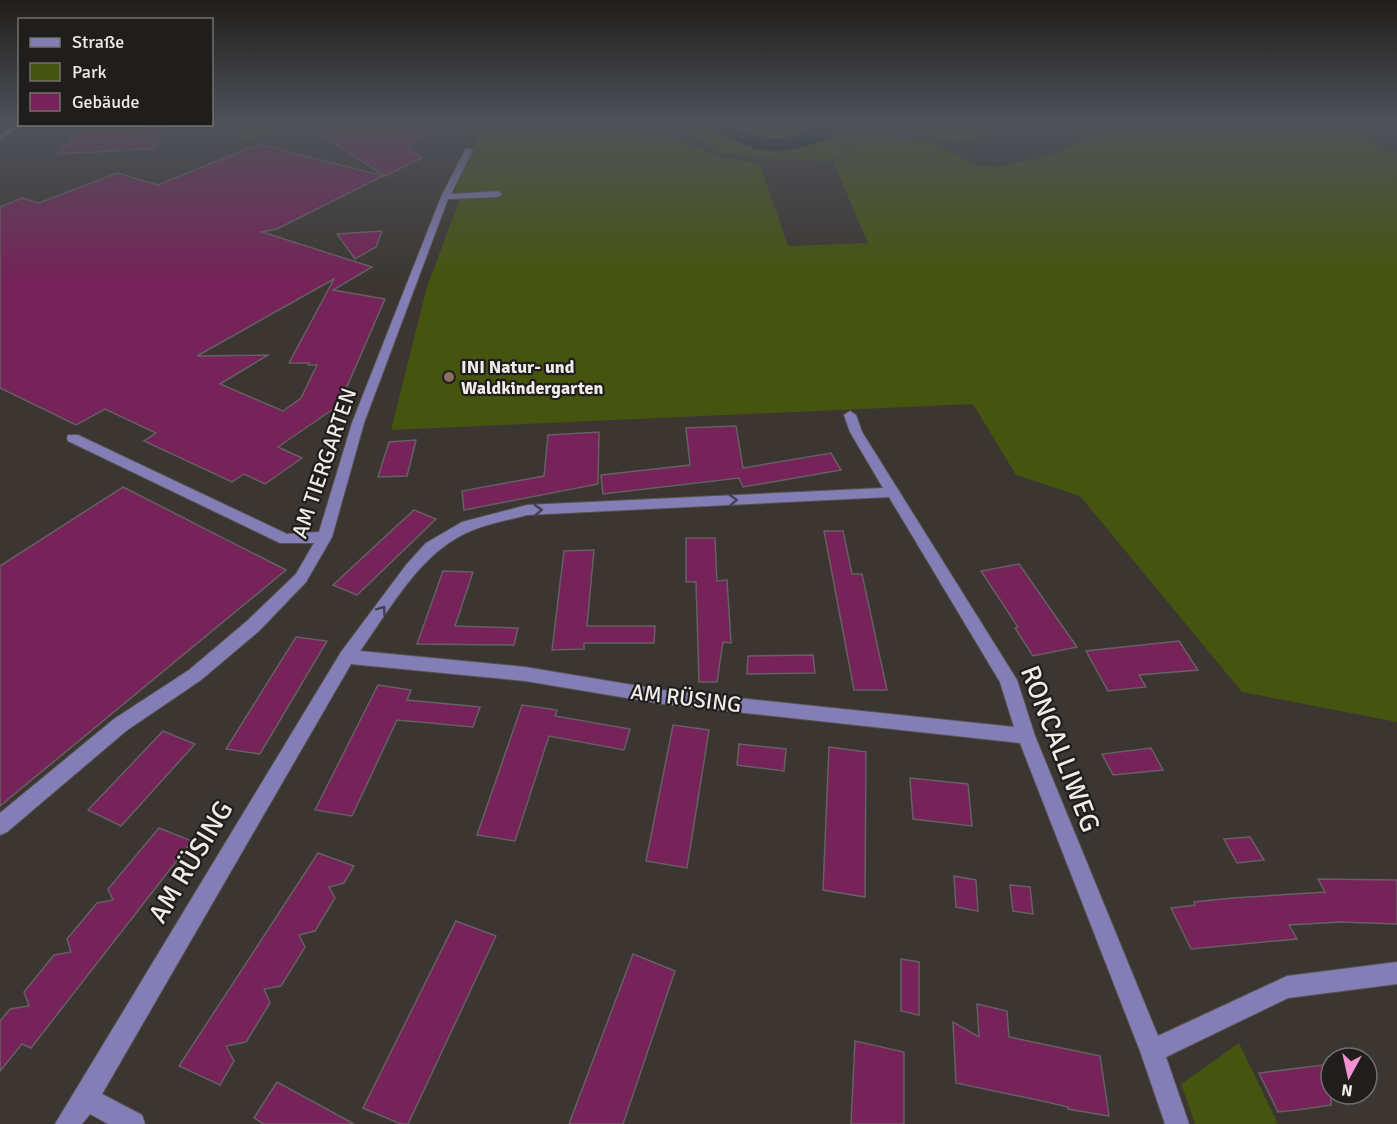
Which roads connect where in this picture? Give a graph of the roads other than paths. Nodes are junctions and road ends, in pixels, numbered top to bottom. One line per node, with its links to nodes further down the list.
1 (456, 175): 3 (street, AM TIERGARTEN)
2 (498, 194): 3 (street)
3 (445, 197): 7 (street, AM TIERGARTEN)
4 (850, 415): 6 (street, RONCALLIWEG)
5 (73, 438): 7 (street)
6 (893, 492): 8 (street, AM RÜSING, one-way to 6); 9 (street, RONCALLIWEG)
7 (325, 537): 10 (street, AM TIERGARTEN)
8 (347, 657): 9 (street, AM RÜSING); 13 (street, AM RÜSING)
9 (1026, 736): 12 (street, RONCALLIWEG)
10 (0, 825)
11 (1397, 973): 12 (street)
12 (1152, 1051): 16 (street, RONCALLIWEG)
13 (86, 1098): 14 (street, AM RÜSING); 15 (street)
14 (67, 1124)
15 (133, 1124)
16 (1177, 1124)

